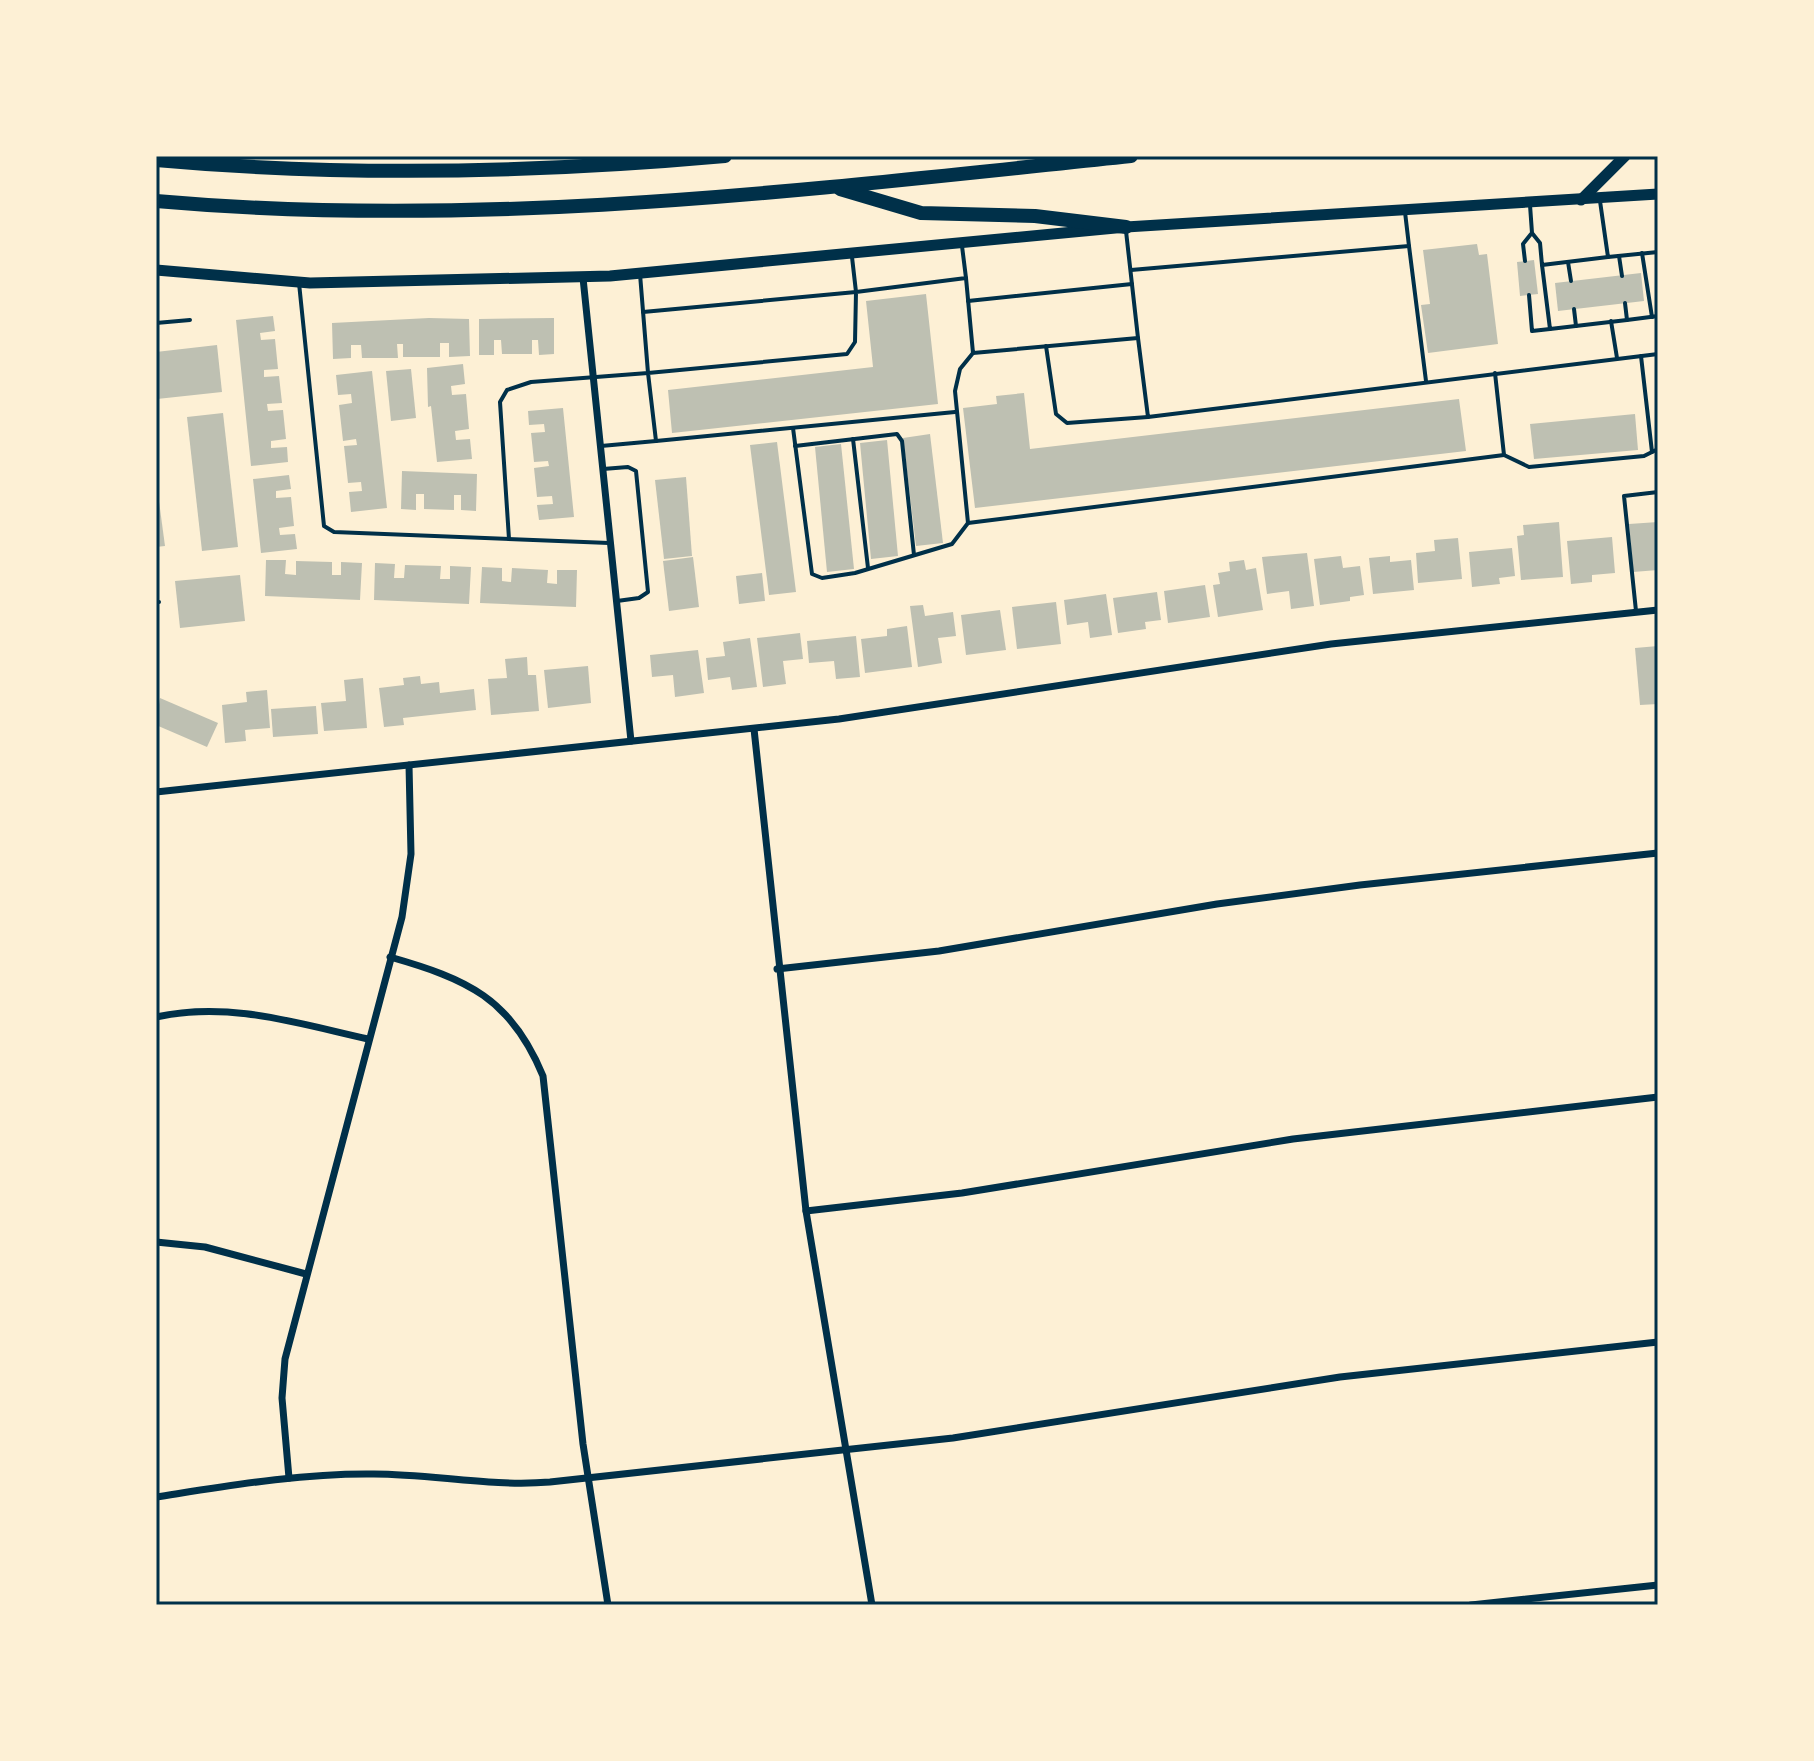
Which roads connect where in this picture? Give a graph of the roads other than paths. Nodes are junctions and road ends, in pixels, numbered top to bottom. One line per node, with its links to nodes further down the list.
1 (725, 156): 4 (highway)
2 (1131, 156): 5 (highway)
3 (1625, 156): 8 (main road)
4 (156, 160)
5 (832, 187): 9 (highway); 12 (highway)
6 (1658, 194): 7 (main road)
7 (1599, 199): 8 (main road); 20 (lane)
8 (1581, 200): 10 (main road)
9 (156, 201)
10 (1530, 203): 11 (main road); 13 (lane)
11 (1405, 210): 12 (main road); 15 (lane)
12 (1126, 227): 14 (main road); 25 (lane)
13 (1532, 233): 21 (lane); 23 (lane)
14 (962, 244): 18 (main road); 29 (lane)
15 (1409, 246): 25 (lane); 55 (lane)
16 (1658, 252): 17 (lane)
17 (1642, 253): 19 (lane); 39 (lane)
18 (852, 254): 26 (main road); 33 (lane)
19 (1619, 256): 20 (lane); 27 (lane)
20 (1608, 257): 22 (lane)
21 (1525, 261)
22 (1568, 262): 23 (lane); 30 (lane)
23 (1542, 265): 45 (lane)
24 (156, 270): 31 (main road)
25 (1131, 270): 32 (lane)
26 (640, 274): 28 (main road); 38 (lane)
27 (1622, 276)
28 (583, 278): 31 (main road); 54 (street)
29 (966, 278): 33 (lane); 35 (lane)
30 (1571, 281)
31 (299, 282): 68 (lane)
32 (1132, 284): 35 (lane); 46 (lane)
33 (856, 292): 38 (lane); 52 (lane)
34 (1529, 295): 45 (lane)
35 (968, 301): 48 (lane)
36 (1625, 303): 41 (lane)
37 (1574, 309): 44 (lane)
38 (643, 312): 52 (lane)
39 (1655, 316): 41 (lane)
40 (190, 320): 43 (lane)
41 (1627, 320): 42 (lane)
42 (1611, 321): 44 (lane); 51 (lane)
43 (156, 323)
44 (1576, 326): 45 (lane)
45 (1550, 329)
46 (1138, 338): 47 (lane); 57 (lane)
47 (1046, 346): 48 (lane); 57 (lane)
48 (973, 353): 56 (lane)
49 (1658, 354): 50 (lane)
50 (1641, 356): 51 (lane); 63 (lane)
51 (1617, 358): 53 (lane)
52 (648, 373): 54 (lane); 60 (lane)
53 (1495, 373): 55 (lane); 64 (lane)
54 (594, 380): 61 (street); 68 (lane)
55 (1426, 381): 57 (lane)
56 (955, 412): 58 (lane); 67 (lane)
57 (1148, 417)
58 (793, 428): 60 (lane); 62 (lane)
59 (853, 439): 62 (lane); 70 (lane); 71 (lane)
60 (656, 441): 61 (lane)
61 (601, 446): 65 (street)
62 (795, 446): 71 (lane)
63 (1655, 451): 64 (lane)
64 (1504, 455): 67 (lane)
65 (603, 469): 69 (street); 72 (lane)
66 (1658, 492): 74 (lane)
67 (968, 523): 70 (lane)
68 (509, 539): 69 (lane)
69 (611, 544): 72 (street)
70 (914, 555): 71 (lane)
71 (868, 569)
72 (617, 601): 76 (street)
73 (1658, 610): 74 (street)
74 (1636, 612): 75 (street)
75 (754, 729): 76 (street); 81 (street)
76 (631, 741): 77 (street)
77 (409, 765): 78 (street); 80 (street)
78 (156, 792)
79 (1658, 853): 81 (street)
80 (390, 957): 83 (street); 90 (street)
81 (777, 969): 85 (street)
82 (156, 1017): 83 (street)
83 (368, 1039): 87 (street)
84 (1658, 1097): 85 (street)
85 (806, 1211): 89 (street)
86 (156, 1242): 87 (street)
87 (306, 1274): 91 (street)
88 (1658, 1342): 89 (street)
89 (845, 1451): 90 (street); 95 (street)
90 (588, 1477): 91 (street); 94 (street)
91 (289, 1478): 92 (street)
92 (156, 1497)
93 (1658, 1585): 96 (street)
94 (608, 1605)
95 (872, 1605)
96 (1471, 1605)

